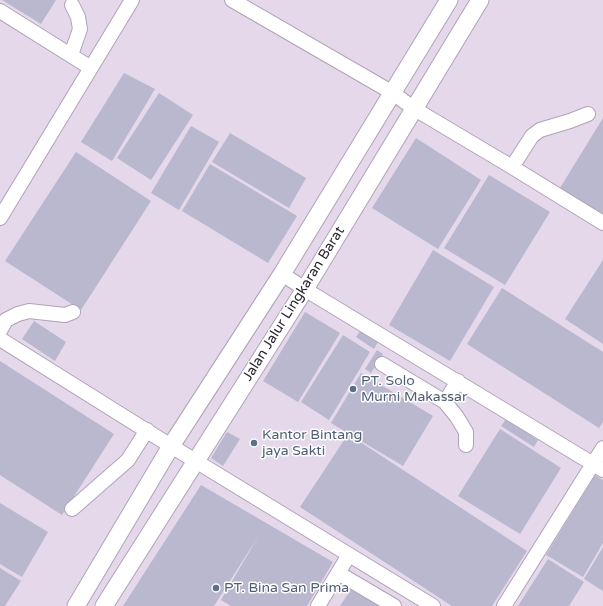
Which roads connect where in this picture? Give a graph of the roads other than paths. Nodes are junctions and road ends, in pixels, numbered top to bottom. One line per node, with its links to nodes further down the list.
1 (132, 0): 8 (street)
2 (232, 0): 9 (street)
3 (449, 0): 9 (main road, Jalan Jalur Lingkaran Barat)
4 (480, 0): 10 (main road, Jalan Jalur Lingkaran Barat)
5 (72, 5): 7 (street)
6 (0, 11): 7 (street)
7 (71, 55): 8 (street)
8 (91, 68): 13 (street)
9 (393, 93): 10 (street); 15 (main road, Jalan Jalur Lingkaran Barat)
10 (413, 108): 12 (street); 16 (main road, Jalan Jalur Lingkaran Barat)
11 (588, 114): 12 (street)
12 (512, 166): 14 (street)
13 (0, 218)
14 (603, 223)
15 (282, 274): 16 (street); 25 (main road, Jalan Jalur Lingkaran Barat)
16 (305, 289): 21 (street); 27 (main road, Jalan Jalur Lingkaran Barat)
17 (73, 312): 18 (street)
18 (0, 331)
19 (0, 339): 23 (street)
20 (382, 364): 22 (street)
21 (458, 381): 22 (street); 28 (street)
22 (445, 402): 24 (street)
23 (147, 430): 25 (street); 29 (street)
24 (466, 445)
25 (171, 446): 27 (street); 32 (main road, Jalan Jalur Lingkaran Barat)
26 (603, 448): 28 (street)
27 (195, 461): 30 (street); 33 (main road, Jalan Jalur Lingkaran Barat)
28 (598, 467): 37 (street)
29 (72, 509)
30 (349, 555): 31 (street); 36 (street)
31 (338, 573): 34 (street); 35 (street)
32 (76, 606)
33 (104, 606)
34 (318, 606)
35 (394, 606)
36 (433, 606)
37 (504, 606)

